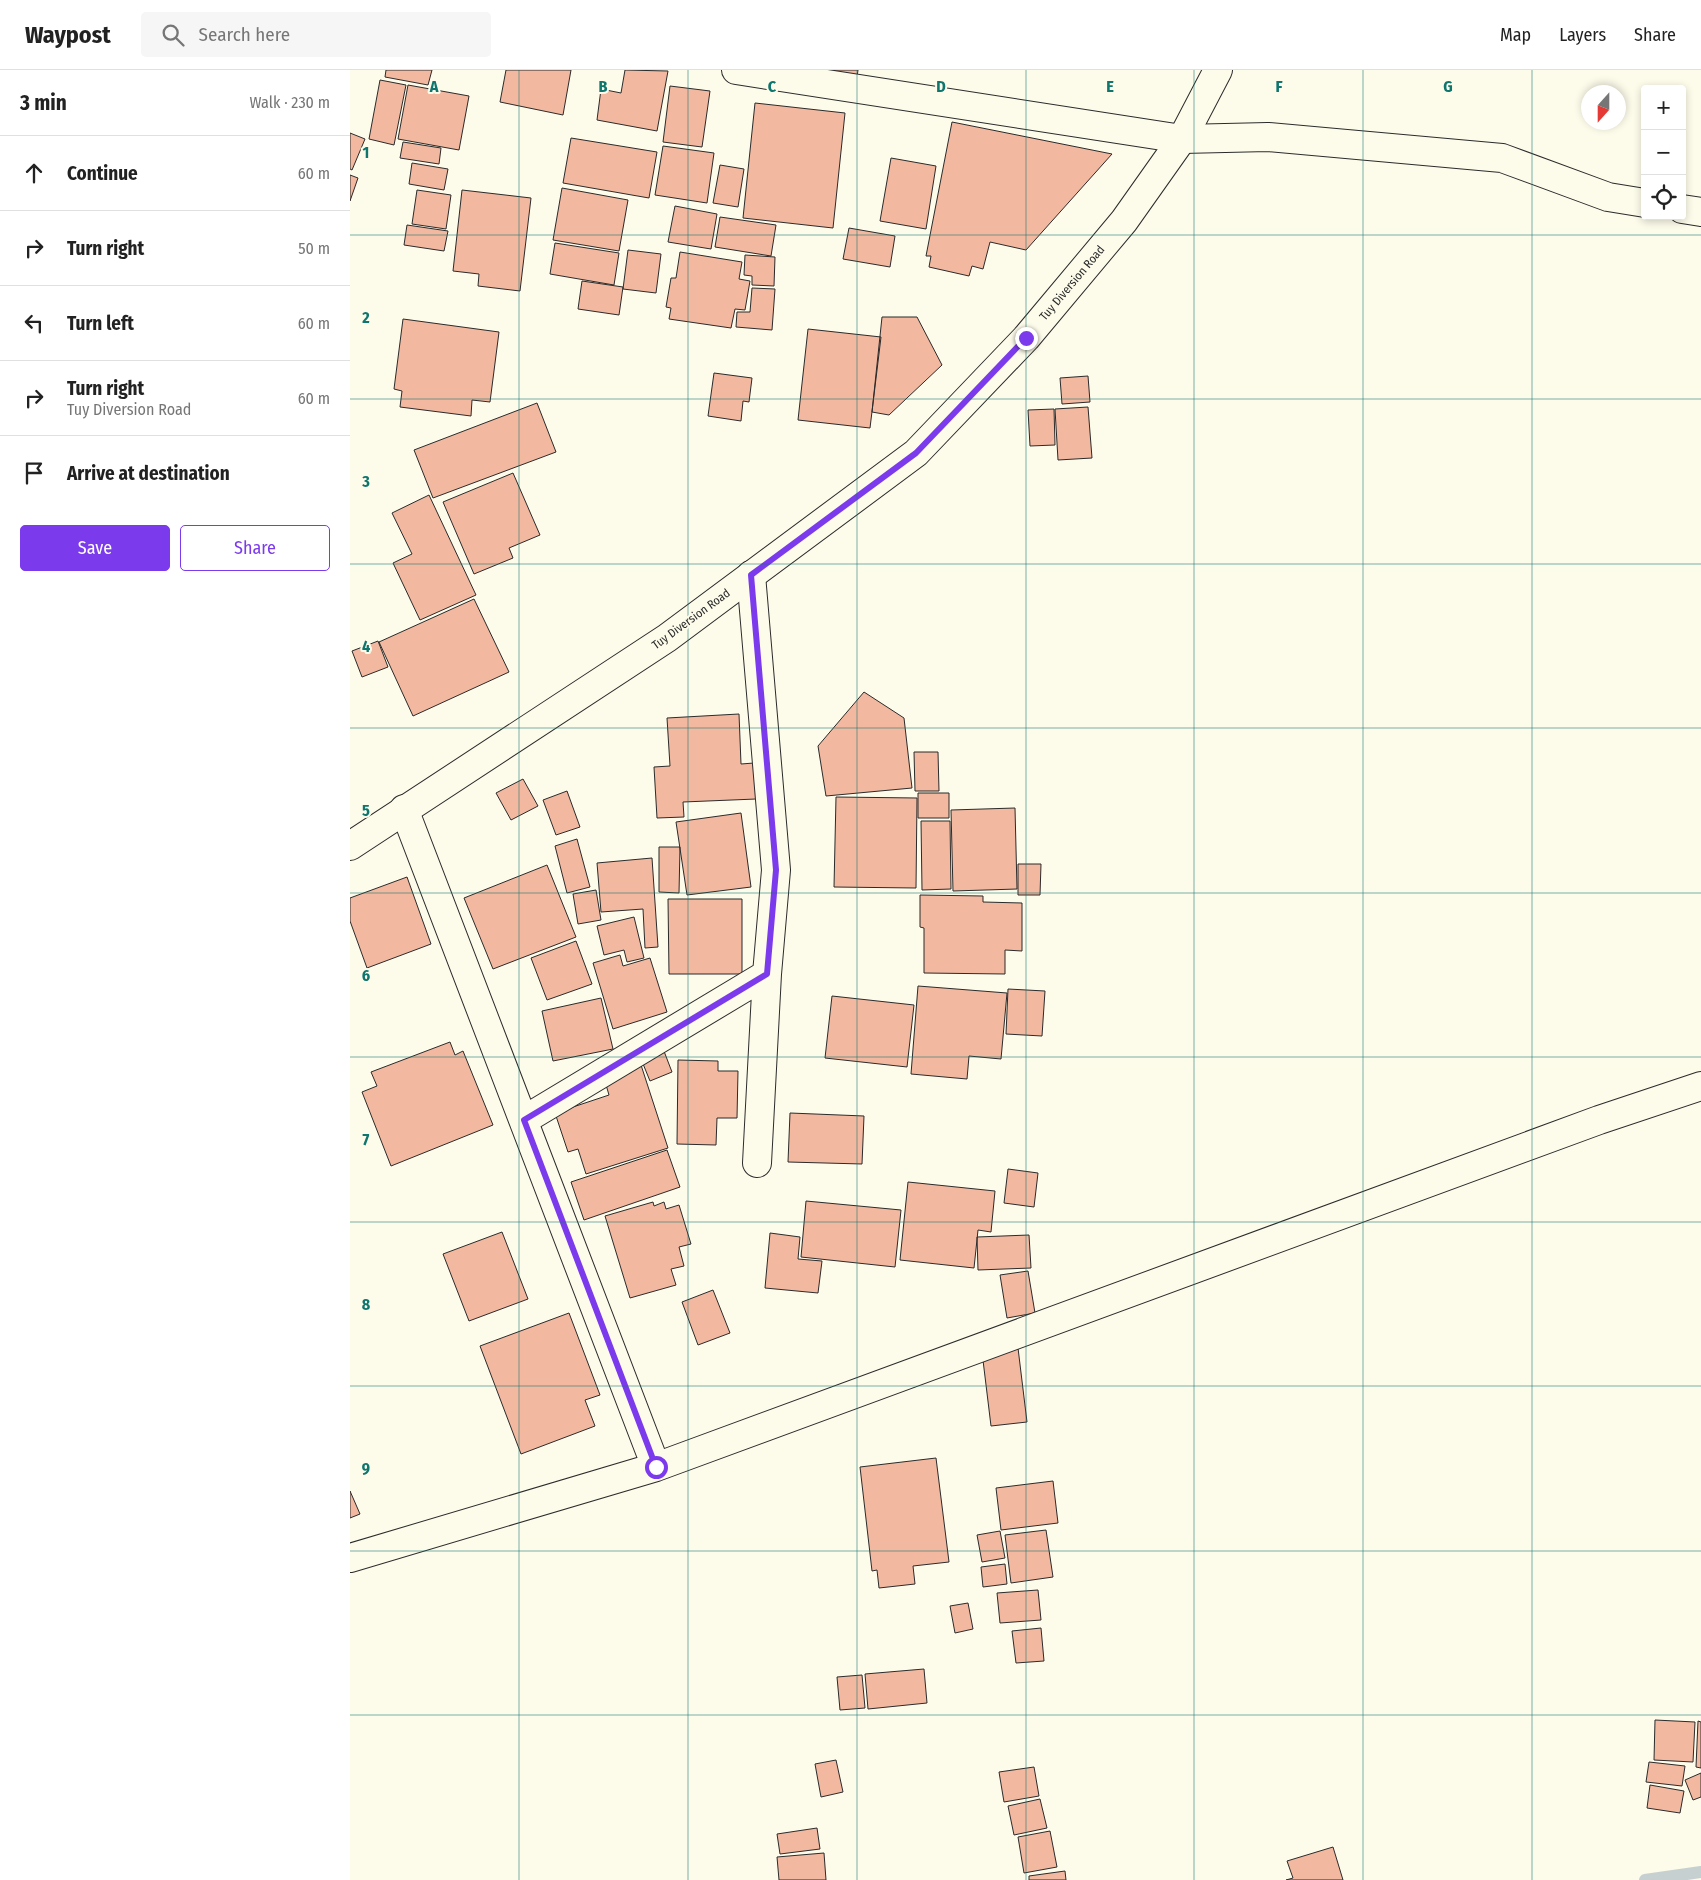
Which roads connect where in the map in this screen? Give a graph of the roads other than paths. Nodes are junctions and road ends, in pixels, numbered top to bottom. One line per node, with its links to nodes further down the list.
1 (736, 70): 3 (street)
2 (1218, 70): 3 (street, Tuy Diversion Road)
3 (1182, 139): 4 (street); 7 (street, Tuy Diversion Road)
4 (1641, 202)
5 (1686, 210): 6 (street)
6 (1701, 212)
7 (751, 575): 8 (street, Tuy Diversion Road); 10 (street)
8 (404, 809): 9 (street, Tuy Diversion Road); 12 (street)
9 (350, 846)
10 (767, 974): 12 (street); 13 (street)
11 (1701, 1086): 14 (street)
12 (524, 1120): 14 (street)
13 (757, 1163)
14 (656, 1467): 15 (street)
15 (350, 1558)

